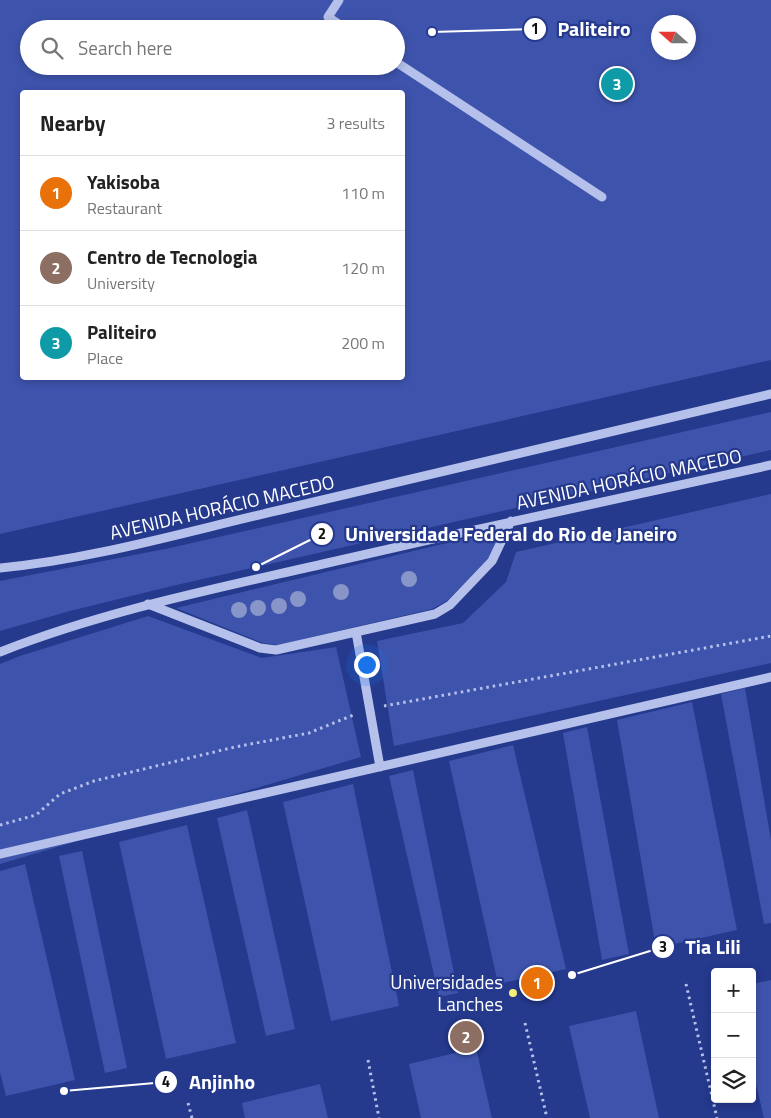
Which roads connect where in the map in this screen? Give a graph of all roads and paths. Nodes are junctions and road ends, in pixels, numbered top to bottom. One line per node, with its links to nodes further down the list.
1 (339, 0): 2 (street)
2 (332, 20)
3 (405, 68): 4 (street)
4 (602, 197)
5 (771, 394): 8 (street, AVENIDA HORÁCIO MACEDO)
6 (771, 465): 7 (street, AVENIDA HORÁCIO MACEDO)
7 (511, 521): 9 (street, AVENIDA HORÁCIO MACEDO); 10 (street)
8 (0, 568)
9 (148, 604): 10 (street); 11 (street, AVENIDA HORÁCIO MACEDO)
10 (356, 632): 13 (street)
11 (0, 652)
12 (771, 677): 13 (street)
13 (380, 767): 14 (street)
14 (0, 854)
15 (686, 984): 22 (path)
16 (525, 1023): 21 (path)
17 (368, 1060): 20 (path)
18 (188, 1103): 19 (path)
19 (192, 1118)
20 (379, 1118)
21 (547, 1118)
22 (717, 1118)

